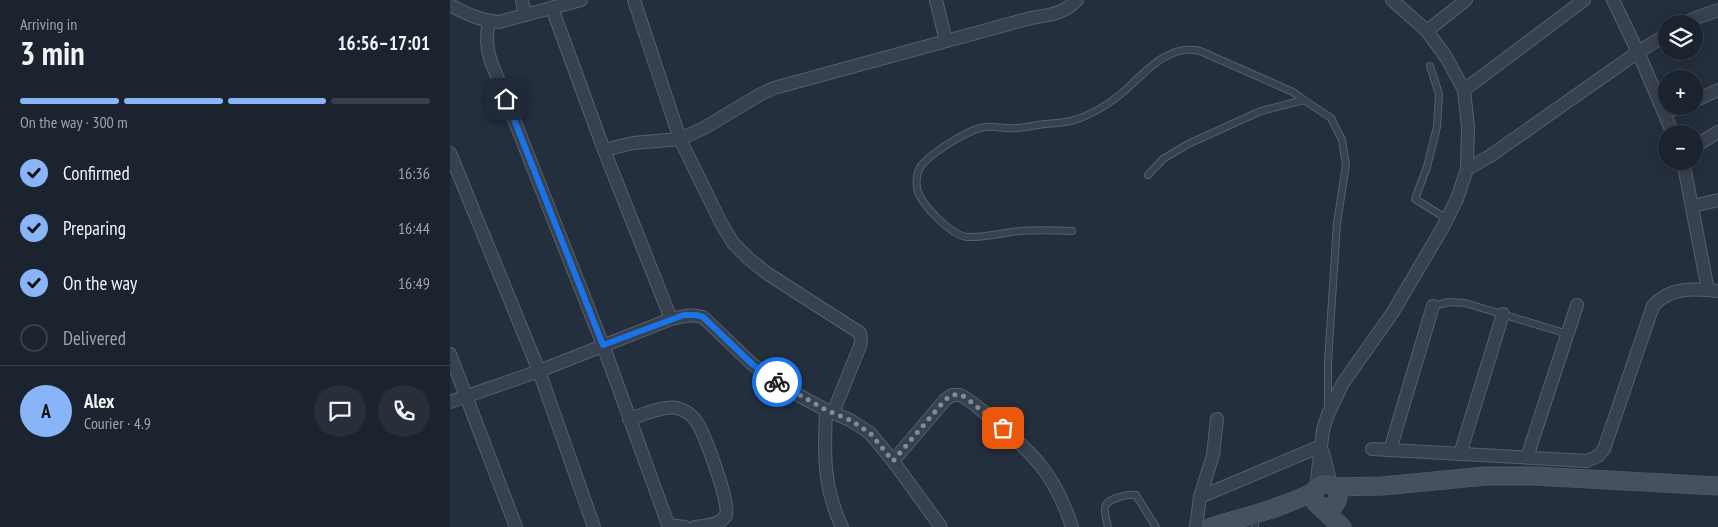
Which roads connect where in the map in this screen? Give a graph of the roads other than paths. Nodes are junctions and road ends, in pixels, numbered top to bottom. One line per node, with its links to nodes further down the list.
1 (522, 0): 13 (street)
2 (581, 0): 11 (street)
3 (634, 0): 27 (street)
4 (936, 0): 18 (street)
5 (1077, 0): 18 (street)
6 (1392, 0): 16 (street)
7 (1466, 0): 16 (street)
8 (1584, 0): 21 (street)
9 (1613, 0): 19 (street)
10 (450, 5): 15 (street)
11 (552, 8): 13 (street); 29 (street)
12 (1718, 10): 14 (street)
13 (525, 15): 15 (street)
14 (1703, 15)
15 (489, 21): 44 (street)
16 (1427, 31): 21 (street)
17 (1658, 40): 19 (street)
18 (946, 41): 27 (street)
19 (1638, 52): 23 (street); 31 (street)
20 (1430, 66): 36 (lane)
21 (1464, 90): 31 (street)
22 (1718, 90): 24 (street)
23 (1658, 97)
24 (1703, 97)
25 (1304, 100): 33 (lane); 37 (lane); 50 (lane)
26 (1718, 132): 28 (street)
27 (680, 139): 29 (street); 49 (street)
28 (1703, 141)
29 (604, 150): 42 (street)
30 (450, 153): 46 (street)
31 (1467, 169): 36 (street)
32 (1685, 170): 35 (street)
33 (1148, 175)
34 (1718, 200): 35 (street)
35 (1693, 206): 38 (street)
36 (1447, 219): 50 (street)
37 (1072, 231)
38 (1713, 290): 58 (street)
39 (1577, 305): 43 (street)
40 (1434, 306): 41 (lane); 55 (street)
41 (1503, 314): 43 (lane); 56 (street)
42 (671, 319): 44 (street); 49 (street)
43 (1568, 334): 58 (street)
44 (603, 345): 46 (street); 51 (street)
45 (450, 354): 47 (street)
46 (538, 371): 47 (street); 67 (street)
47 (466, 397): 48 (street); 66 (street)
48 (450, 402)
49 (830, 412): 59 (street); 70 (street)
50 (1328, 414): 53 (street)
51 (629, 419): 65 (street); 69 (street)
52 (1217, 419): 63 (street)
53 (1321, 446): 62 (street); 63 (street)
54 (1372, 449): 55 (street)
55 (1390, 450): 56 (street)
56 (1460, 454): 57 (street)
57 (1488, 455): 58 (street); 60 (street)
58 (1527, 457)
59 (893, 461): 71 (street); 72 (street)
60 (1486, 476): 61 (street); 62 (street)
61 (1718, 486)
62 (1326, 495): 64 (street); 77 (street); 78 (street)
63 (1200, 497): 75 (street)
64 (1254, 521): 76 (street)
65 (669, 526): 68 (street)
66 (516, 527)
67 (594, 527)
68 (685, 527)
69 (695, 527)
70 (842, 527)
71 (941, 527)
72 (1072, 527)
73 (1108, 527): 74 (lane)
74 (1156, 527)
75 (1196, 527)
76 (1211, 527)
77 (1342, 527)
78 (1349, 527)

